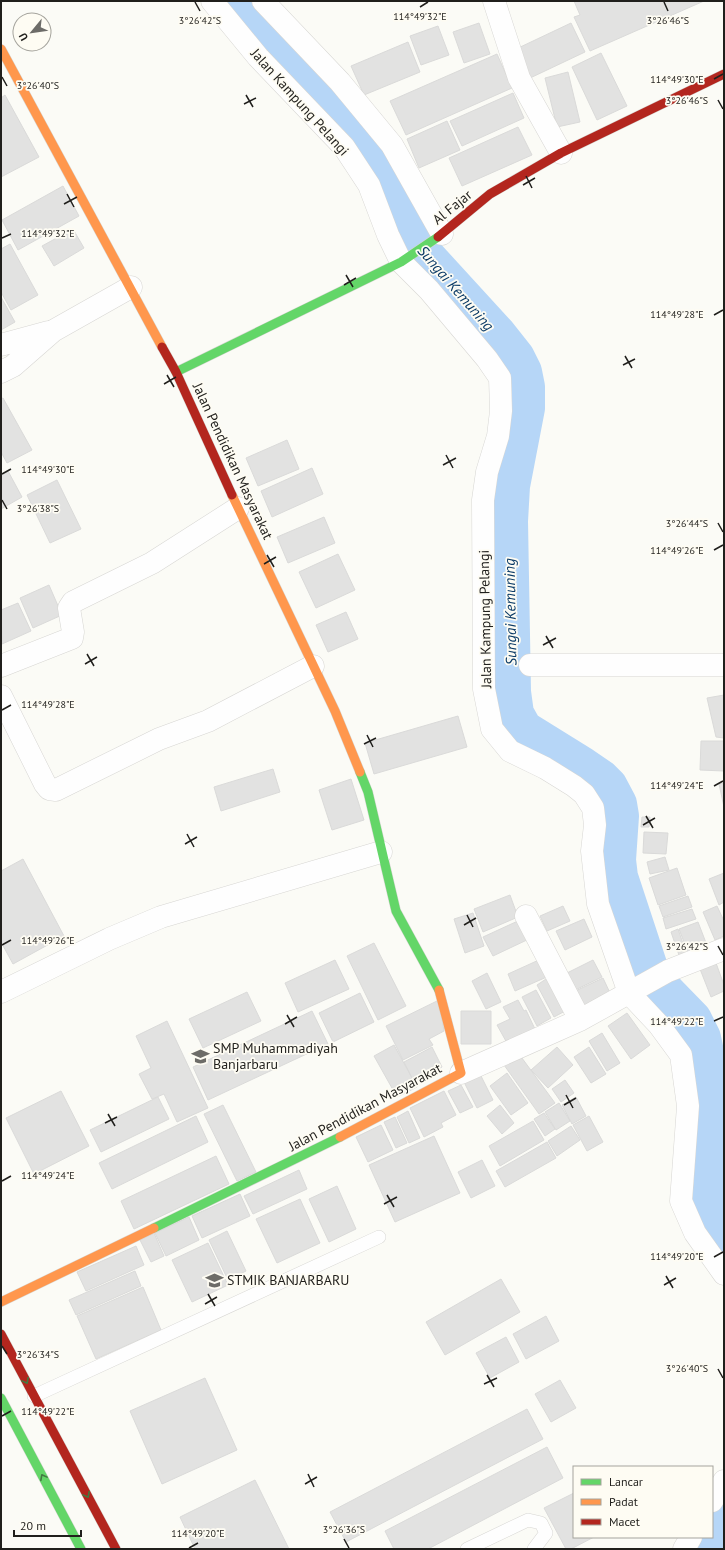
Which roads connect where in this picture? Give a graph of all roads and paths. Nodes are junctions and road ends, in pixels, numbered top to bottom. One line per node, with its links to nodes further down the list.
1 (212, 1): 8 (street, Jalan Kampung Pelangi)
2 (263, 1): 7 (street)
3 (494, 1): 6 (street)
4 (1, 49): 9 (main road, Jalan Pendidikan Masyarakat)
5 (724, 74): 6 (main road, Al Fajar)
6 (561, 153): 7 (main road, Al Fajar)
7 (439, 237): 8 (main road, Al Fajar)
8 (403, 261): 13 (main road, Al Fajar); 24 (street, Jalan Kampung Pelangi)
9 (131, 287): 10 (street); 13 (main road, Jalan Pendidikan Masyarakat)
10 (53, 331): 11 (street); 12 (street)
11 (1, 345)
12 (1, 372)
13 (176, 372): 14 (main road, Jalan Pendidikan Masyarakat)
14 (238, 508): 17 (street); 18 (main road, Jalan Pendidikan Masyarakat)
15 (530, 665): 16 (street)
16 (724, 665)
17 (1, 666)
18 (314, 666): 19 (street); 20 (main road, Jalan Pendidikan Masyarakat)
19 (1, 696)
20 (381, 852): 23 (street); 26 (main road, Jalan Pendidikan Masyarakat)
21 (526, 916): 25 (street)
22 (724, 949): 24 (street)
23 (1, 992)
24 (632, 992): 25 (street); 28 (street, Jalan Kampung Pelangi)
25 (580, 1020): 26 (street)
26 (461, 1073): 29 (main road, Jalan Pendidikan Masyarakat)
27 (379, 1237): 31 (lane)
28 (724, 1274)
29 (1, 1302)
30 (1, 1334): 31 (main road, one-way to 31)
31 (34, 1396): 37 (main road, one-way to 37)
32 (1, 1398): 36 (main road, one-way to 32)
33 (724, 1481): 34 (street)
34 (713, 1500)
35 (690, 1538): 40 (street)
36 (81, 1549)
37 (116, 1549)
38 (467, 1549): 39 (lane)
39 (534, 1549)
40 (684, 1549)

